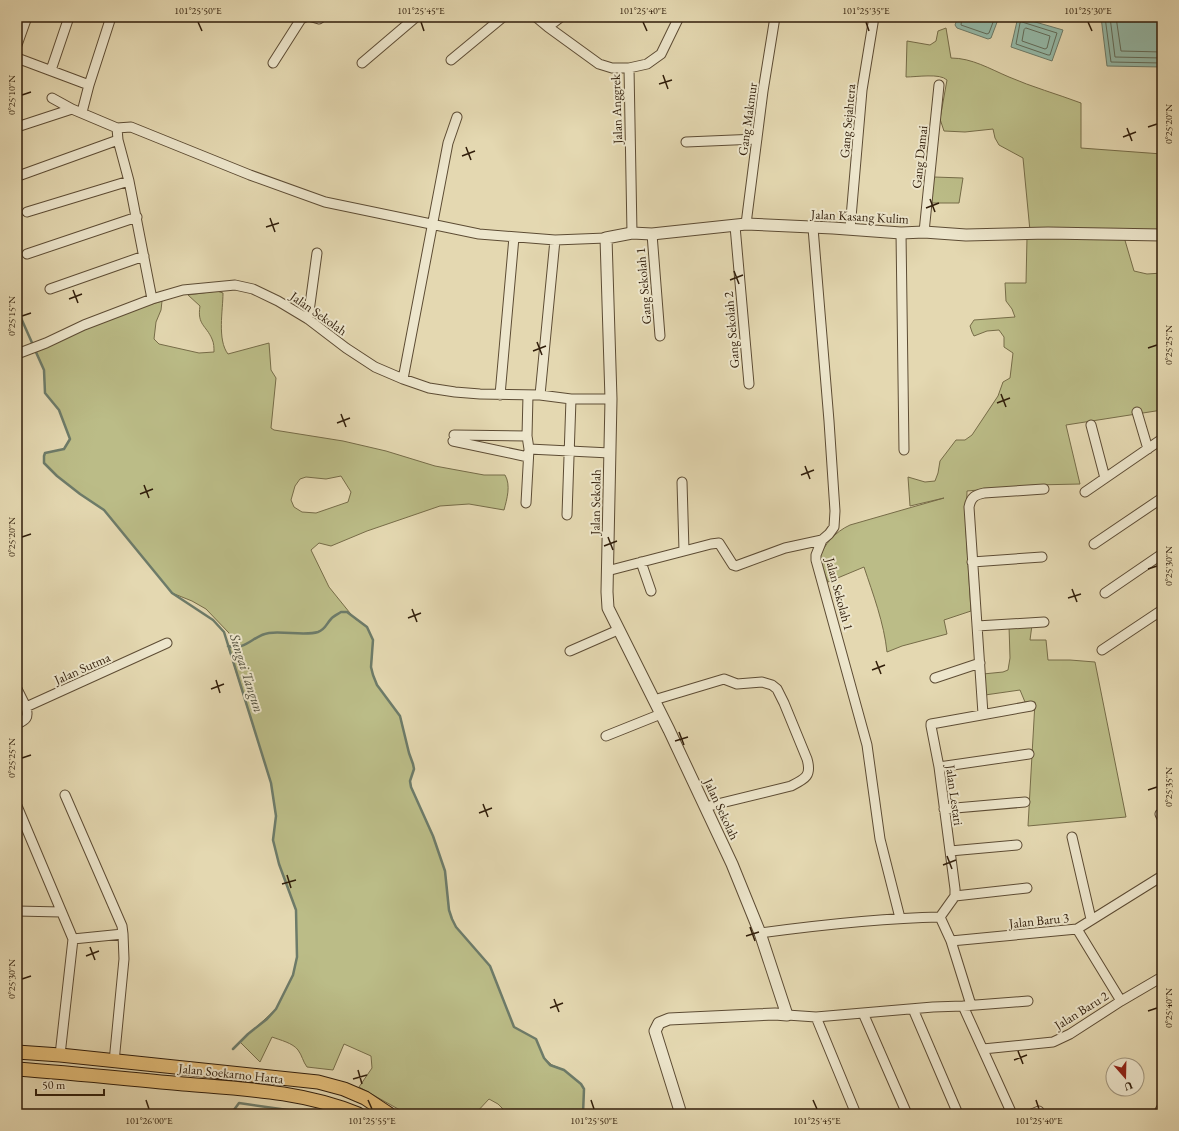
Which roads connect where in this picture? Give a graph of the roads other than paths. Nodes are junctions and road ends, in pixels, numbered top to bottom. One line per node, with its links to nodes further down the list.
1 (27, 17): 15 (street)
2 (69, 17): 21 (street)
3 (111, 17): 22 (street)
4 (305, 17): 18 (street)
5 (312, 17): 6 (street)
6 (322, 17)
7 (416, 17): 19 (street)
8 (503, 17): 17 (street)
9 (536, 17): 14 (street, Jalan Anggrek)
10 (561, 17): 14 (street)
11 (679, 17): 20 (street)
12 (775, 17): 30 (street, Gang Makmur)
13 (874, 17): 40 (street, Gang Sejahtera)
14 (548, 27): 20 (street, Jalan Anggrek)
15 (17, 45)
16 (17, 58): 21 (street)
17 (451, 60)
18 (273, 63)
19 (362, 63)
20 (629, 68): 42 (street, Jalan Anggrek)
21 (51, 70): 22 (street)
22 (89, 85): 26 (street)
23 (939, 85): 41 (street, Gang Damai)
24 (52, 98): 25 (street)
25 (72, 109): 26 (street); 28 (street)
26 (82, 112): 29 (street)
27 (457, 117): 37 (street)
28 (17, 127)
29 (117, 128): 31 (street); 37 (street)
30 (757, 139): 32 (street); 38 (street, Gang Makmur)
31 (118, 140): 33 (street); 34 (street)
32 (686, 142)
33 (21, 175)
34 (129, 181): 35 (street); 36 (street)
35 (27, 212)
36 (136, 217): 50 (street); 51 (street)
37 (433, 224): 46 (street); 57 (street)
38 (740, 225): 39 (street, Jalan Kasang Kulim); 44 (street, Jalan Kasang Kulim); 58 (street, Gang Sekolah 2)
39 (813, 228): 40 (street, Jalan Kasang Kulim); 81 (street, Jalan Sekolah 1)
40 (850, 229): 43 (street, Jalan Kasang Kulim)
41 (924, 232): 43 (street, Jalan Kasang Kulim); 45 (street, Jalan Kasang Kulim)
42 (632, 233): 44 (street, Jalan Kasang Kulim); 47 (street, Jalan Kasang Kulim)
43 (901, 233): 69 (street)
44 (652, 234): 55 (street, Gang Sekolah 1)
45 (1162, 235)
46 (514, 237): 48 (street); 59 (street)
47 (606, 238): 48 (street); 63 (street, Jalan Sekolah)
48 (555, 240): 61 (street)
49 (317, 253): 54 (street)
50 (27, 254)
51 (144, 256): 52 (street); 53 (street)
52 (50, 289)
53 (152, 299): 54 (street, Jalan Sekolah); 56 (street, Jalan Sekolah)
54 (308, 319): 57 (street, Jalan Sekolah)
55 (660, 336)
56 (19, 353)
57 (403, 379): 59 (street, Jalan Sekolah)
58 (749, 384)
59 (500, 395): 60 (street, Jalan Sekolah)
60 (528, 395): 61 (street, Jalan Sekolah); 66 (street)
61 (540, 395): 62 (street, Jalan Sekolah)
62 (571, 399): 63 (street, Jalan Sekolah); 70 (street)
63 (611, 399): 73 (street, Jalan Sekolah)
64 (1137, 412): 68 (street)
65 (1091, 425): 74 (street)
66 (527, 436): 72 (street); 72 (street)
67 (1159, 441): 68 (street); 71 (street)
68 (1148, 449): 74 (street)
69 (904, 450)
70 (569, 451): 72 (street); 73 (street); 80 (street)
71 (1162, 452)
72 (529, 453): 79 (street)
73 (610, 453): 88 (street, Jalan Sekolah)
74 (1105, 478): 77 (street)
75 (682, 482): 83 (street)
76 (1044, 489): 87 (street)
77 (1085, 492)
78 (1162, 498): 82 (street)
79 (526, 503)
80 (567, 515)
81 (822, 540): 83 (street); 123 (street, Jalan Sekolah 1)
82 (1094, 544)
83 (684, 550): 86 (street)
84 (1162, 554): 90 (street)
85 (1042, 557): 87 (street)
86 (641, 562): 88 (street); 89 (street)
87 (972, 562): 93 (street)
88 (607, 571): 94 (street, Jalan Sekolah)
89 (651, 591)
90 (1105, 593)
91 (1162, 610): 96 (street)
92 (1044, 622): 93 (street)
93 (977, 626): 98 (street)
94 (618, 630): 97 (street); 101 (street, Jalan Sekolah)
95 (167, 643): 103 (street, Jalan Sutma)
96 (1102, 650)
97 (570, 651)
98 (980, 663): 99 (street); 105 (street)
99 (935, 678)
100 (17, 689): 103 (street)
101 (654, 700): 104 (street, Jalan Sekolah); 113 (street)
102 (1031, 706): 105 (street)
103 (26, 707): 106 (street)
104 (661, 714): 107 (street); 113 (street, Jalan Sekolah)
105 (983, 714): 109 (street, Jalan Lestari)
106 (17, 724)
107 (606, 736)
108 (1029, 754): 109 (street)
109 (939, 767): 114 (street, Jalan Lestari)
110 (65, 795): 128 (street)
111 (1025, 802): 114 (street)
112 (17, 806): 122 (street)
113 (705, 807): 127 (street, Jalan Sekolah)
114 (944, 809): 117 (street, Jalan Lestari)
115 (1072, 837): 125 (street)
116 (1017, 845): 117 (street)
117 (950, 851): 120 (street, Jalan Lestari)
118 (1162, 876): 125 (street, Jalan Baru 3)
119 (1027, 888): 120 (street)
120 (955, 896): 124 (street)
121 (17, 911): 122 (street)
122 (61, 912): 129 (street)
123 (900, 918): 124 (street); 127 (street)
124 (940, 918): 130 (street)
125 (1091, 919): 126 (street, Jalan Baru 3)
126 (1077, 929): 130 (street, Jalan Baru 3); 133 (street)
127 (760, 933): 137 (street, Jalan Sekolah)
128 (123, 934): 129 (street); 142 (street)
129 (73, 939): 141 (street)
130 (952, 941): 134 (street)
131 (1162, 977): 133 (street, Jalan Baru 2)
132 (1028, 1001): 134 (street)
133 (1121, 1001): 139 (street, Jalan Baru 2)
134 (967, 1006): 135 (street); 139 (street)
135 (913, 1009): 136 (street); 150 (street)
136 (863, 1013): 138 (street); 149 (street)
137 (787, 1015): 138 (street); 147 (street)
138 (816, 1017): 148 (street)
139 (983, 1049): 151 (street)
140 (17, 1052): 141 (main road, Jalan Soekarno Hatta)
141 (60, 1055): 142 (main road, Jalan Soekarno Hatta)
142 (114, 1062): 146 (main road, Jalan Soekarno Hatta)
143 (17, 1069): 145 (main road, Jalan Soekarno Hatta)
144 (1162, 1107): 152 (street)
145 (358, 1114)
146 (389, 1114)
147 (681, 1114)
148 (856, 1114)
149 (907, 1114)
150 (958, 1114)
151 (1012, 1114)
152 (1158, 1114)

